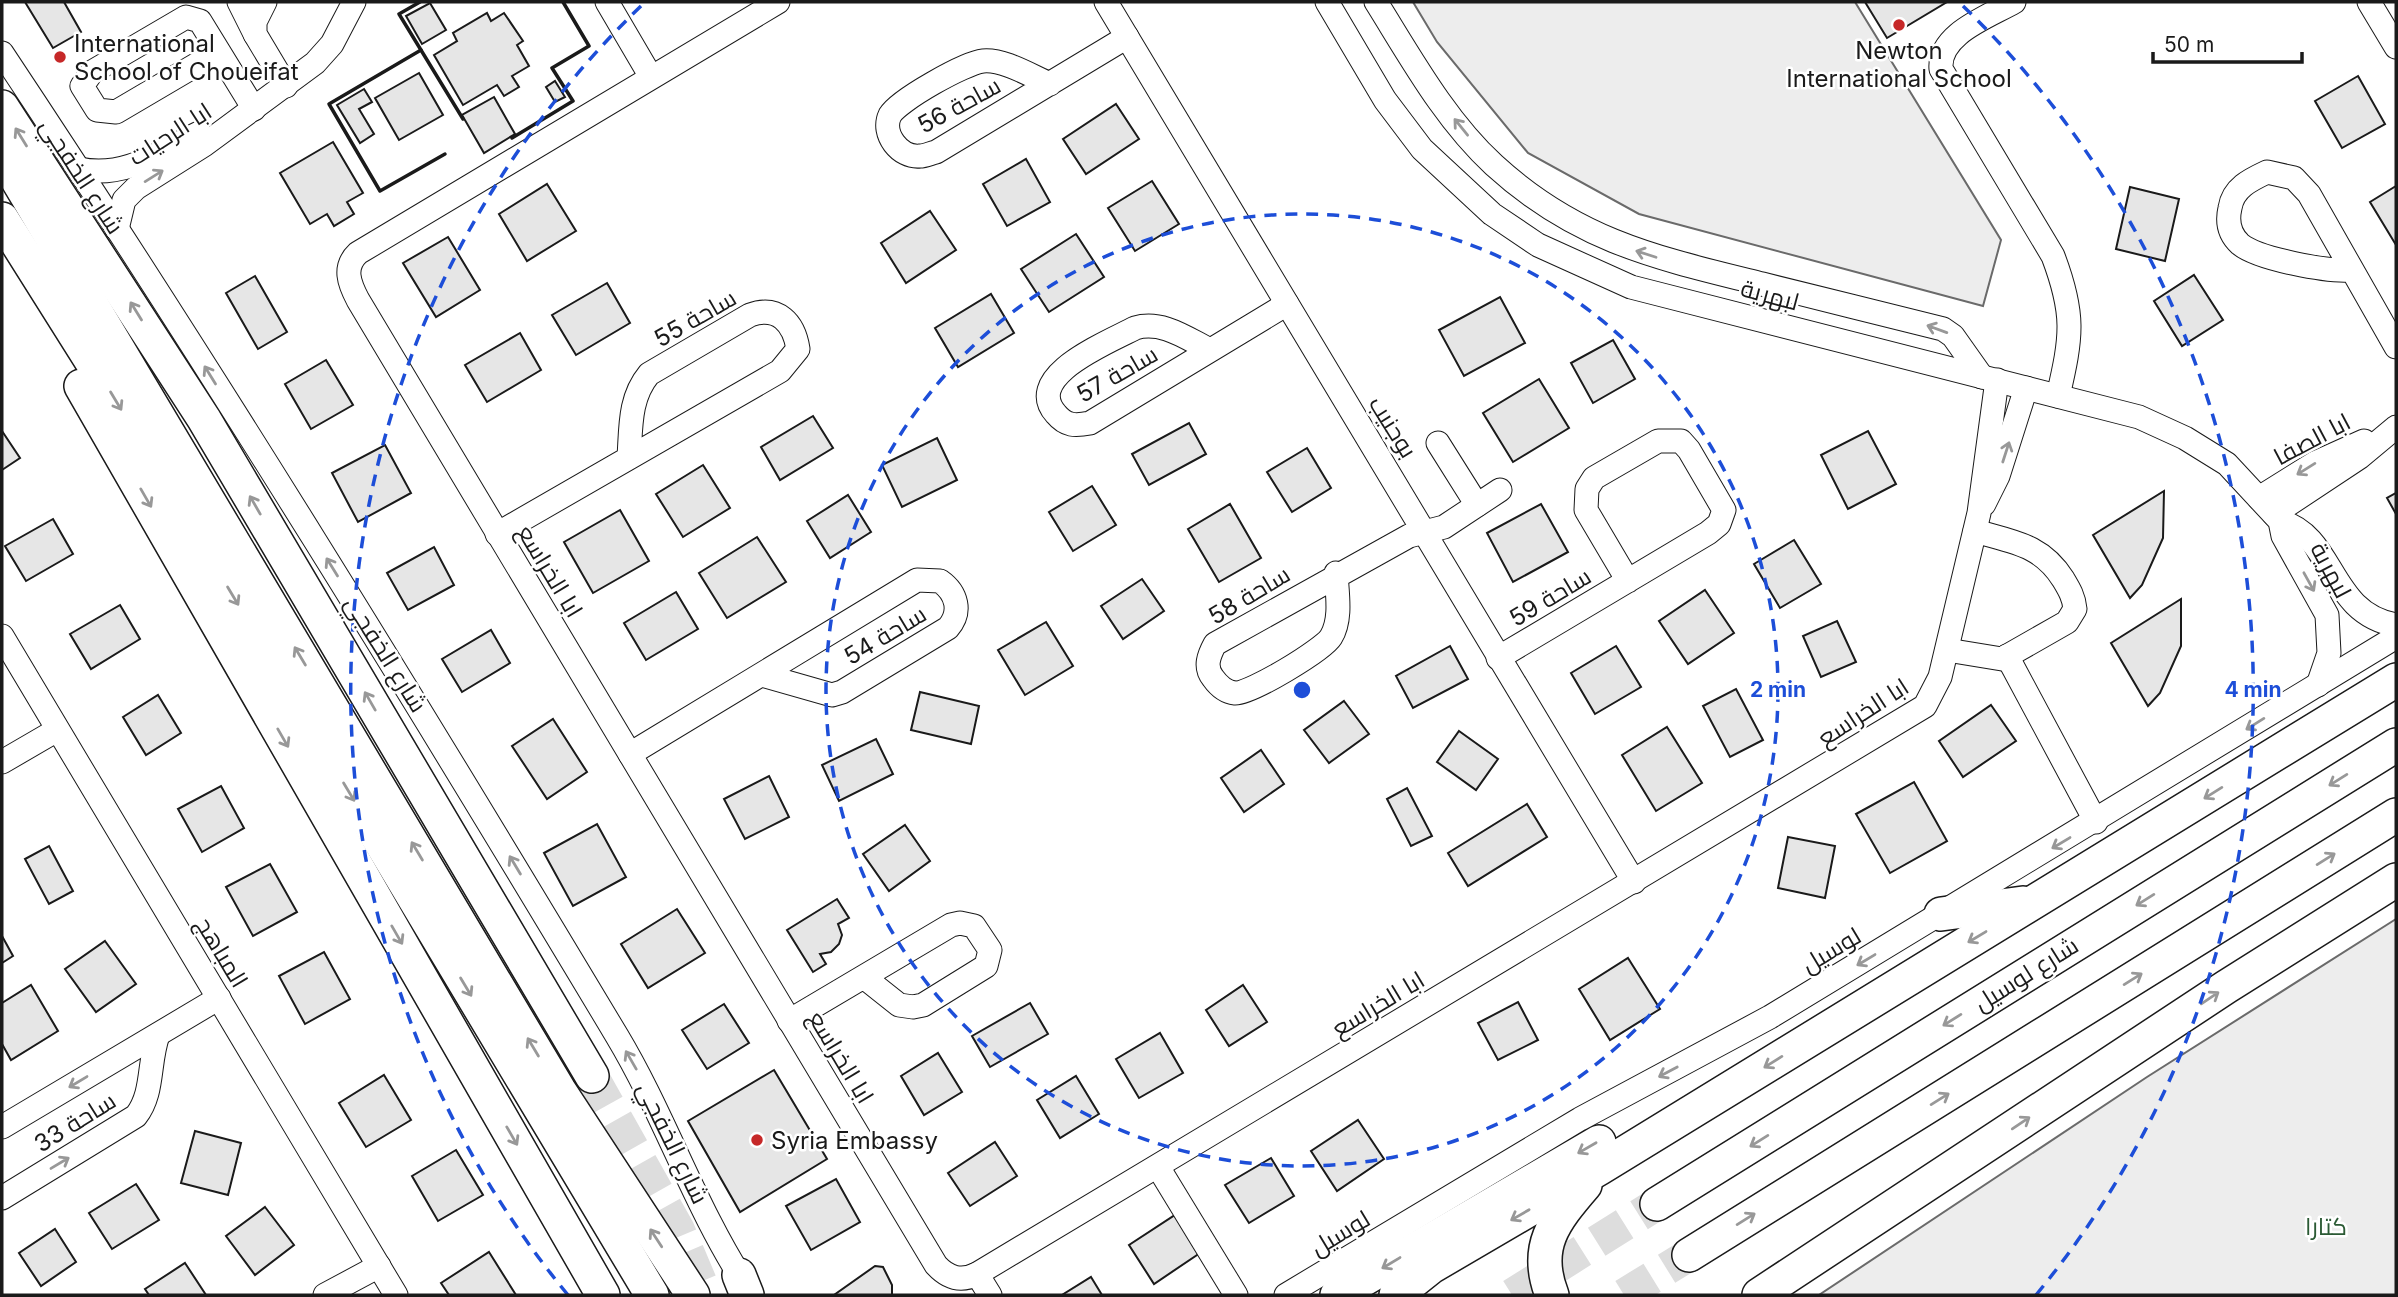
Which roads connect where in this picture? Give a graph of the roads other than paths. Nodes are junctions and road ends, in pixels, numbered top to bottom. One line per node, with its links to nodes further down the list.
1 (239, 2): 11 (street)
2 (265, 2): 11 (street)
3 (354, 2): 18 (street)
4 (607, 2): 16 (street)
5 (778, 2): 16 (street, ابا الخراسع)
6 (1106, 2): 12 (street, بوجنيب)
7 (1326, 2): 28 (street, لبهرية)
8 (1376, 2): 25 (street, one-way to 8)
9 (2014, 2): 35 (street)
10 (2370, 2): 13 (street)
11 (255, 34): 18 (street)
12 (1127, 37): 17 (street, ساحة 56); 30 (street, بوجنيب)
13 (2396, 47)
14 (218, 52): 14 (street); 20 (street)
15 (2, 53): 22 (street, شارع الخفجي)
16 (651, 77): 44 (street, ابا الخراسع)
17 (1050, 83): 17 (street, ساحة 56)
18 (286, 86): 20 (street)
19 (2, 107): 72 (highway, one-way to 19)
20 (254, 109): 22 (street, ابا الرحيات); 24 (street, ابا الرحيات, one-way to 20)
21 (2, 154): 88 (highway, one-way to 21)
22 (79, 169): 24 (street, شارع الخفجي)
23 (2, 219): 86 (highway, one-way to 86); 87 (highway, one-way to 87)
24 (117, 229): 83 (street, شارع الخفجي, one-way to 24)
25 (1598, 236): 26 (street, one-way to 25); 28 (street)
26 (1698, 268): 29 (street); 33 (street, one-way to 26)
27 (2351, 270): 27 (street); 31 (street)
28 (1604, 277): 29 (street, لبهرية)
29 (1677, 298): 33 (street, لبهرية)
30 (1287, 304): 32 (street, ساحة 57); 43 (street, بوجنيب)
31 (2396, 347)
32 (1210, 349): 32 (street, ساحة 57)
33 (1989, 379): 34 (street, لبهرية); 42 (street, ابا الخراسع)
34 (2026, 388): 35 (street, لبهرية); 42 (street, ابا الخراسع, one-way to 34)
35 (2058, 396): 41 (street, لبهرية)
36 (2393, 429): 41 (street, ابا الصفا)
37 (1438, 443): 40 (street)
38 (629, 457): 38 (street, ساحة 55); 44 (street, ساحة 55)
39 (1500, 490): 40 (street, ساحة 58)
40 (1477, 505): 43 (street, ساحة 58)
41 (2271, 511): 47 (street, لبهرية); 55 (street, لبهرية, one-way to 55)
42 (1977, 522): 50 (street, ابا الخراسع); 51 (street)
43 (1427, 532): 45 (street, ساحة 58); 52 (street, بوجنيب)
44 (497, 534): 58 (street, ابا الخراسع)
45 (1336, 573): 45 (street, ساحة 58)
46 (1628, 581): 46 (street, ساحة 59); 52 (street, ساحة 59)
47 (2396, 625)
48 (2, 636): 56 (street, المباهج)
49 (2396, 637): 55 (street, لوسيل)
50 (1947, 650): 51 (street); 63 (street, ابا الخراسع)
51 (2007, 656): 61 (street)
52 (1498, 658): 63 (street, بوجنيب)
53 (762, 675): 53 (street, ساحة 54); 58 (street, ساحة 54)
54 (2396, 680): 64 (highway, one-way to 64)
55 (2318, 685): 61 (street, لوسيل, one-way to 61)
56 (57, 730): 59 (street); 67 (street, المباهج)
57 (2396, 745): 78 (highway, شارع لوسيل, one-way to 78)
58 (629, 754): 68 (street, ابا الخراسع)
59 (2, 762)
60 (2396, 815): 80 (highway, one-way to 60)
61 (2096, 822): 65 (street, لوسيل, one-way to 65)
62 (2396, 880): 79 (highway, one-way to 62)
63 (1634, 882): 75 (street, ابا الخراسع)
64 (2036, 901): 65 (highway); 73 (highway, one-way to 73)
65 (1941, 914): 91 (street, لوسيل, one-way to 91)
66 (865, 978): 66 (street); 68 (street)
67 (219, 998): 69 (street, ساحة 33); 81 (street, المباهج)
68 (789, 1021): 82 (street, ابا الخراسع)
69 (158, 1035): 70 (street, ساحة 33); 71 (street, ساحة 33)
70 (114, 1061): 71 (street, ساحة 33); 74 (street, ساحة 33, one-way to 74)
71 (149, 1072): 77 (street, ساحة 33, one-way to 71)
72 (592, 1076)
73 (1718, 1096): 76 (highway); 92 (highway, one-way to 92)
74 (2, 1128)
75 (1158, 1167): 82 (street, ابا الخراسع); 90 (street)
76 (1600, 1168): 93 (highway, one-way to 93); 94 (highway)
77 (2, 1198)
78 (1657, 1204)
79 (1892, 1209): 95 (highway); 96 (highway)
80 (1689, 1255)
81 (379, 1266): 84 (street); 85 (street, المباهج)
82 (977, 1274): 89 (street)
83 (746, 1288)
84 (326, 1295)
85 (396, 1295)
86 (603, 1295)
87 (652, 1295)
88 (693, 1295)
89 (990, 1295)
90 (1236, 1295)
91 (1286, 1295)
92 (1337, 1295)
93 (1396, 1295)
94 (1552, 1295)
95 (1759, 1295)
96 (1785, 1295)

